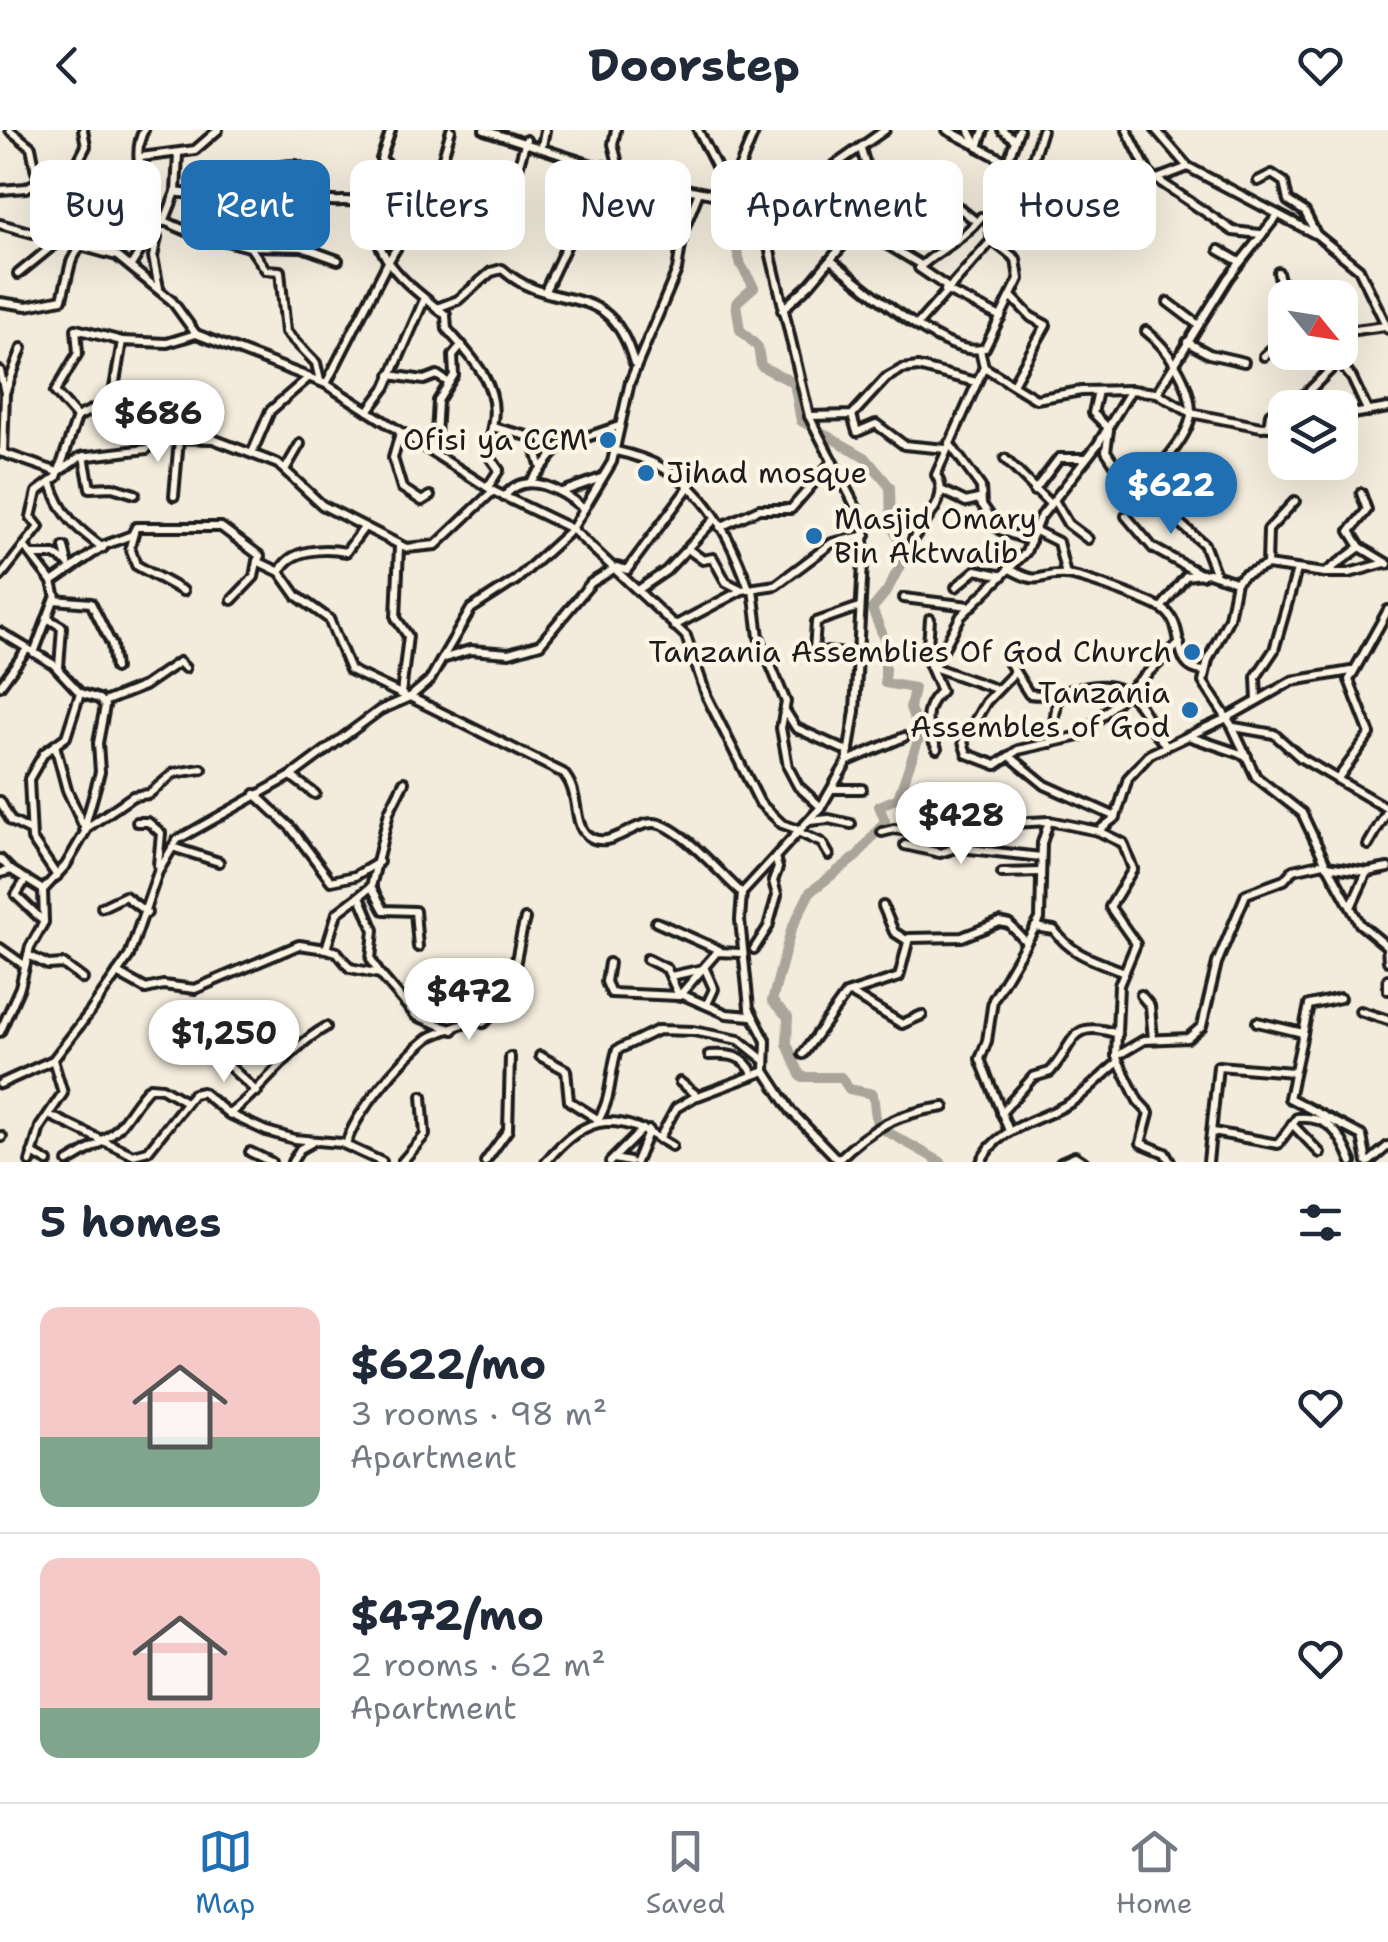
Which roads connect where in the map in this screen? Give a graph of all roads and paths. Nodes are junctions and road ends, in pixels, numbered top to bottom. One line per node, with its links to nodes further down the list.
1 (10, 130): 28 (street)
2 (84, 130): 29 (street)
3 (144, 130): 27 (street)
4 (218, 130): 26 (street)
5 (451, 130): 31 (street)
6 (487, 130): 21 (street)
7 (545, 130): 23 (street)
8 (616, 130): 34 (street)
9 (698, 130): 35 (street)
10 (755, 130): 36 (street)
11 (885, 130): 25 (street)
12 (948, 130): 24 (street)
13 (969, 130): 24 (street)
14 (984, 130): 24 (street)
15 (1002, 130): 22 (street)
16 (1019, 130): 22 (street)
17 (1042, 130): 41 (street)
18 (1127, 130): 43 (street)
19 (1157, 130): 42 (street)
20 (386, 132): 30 (street)
21 (526, 140): 23 (street); 32 (street)
22 (1014, 140): 40 (street)
23 (542, 146): 33 (street)
24 (976, 146): 39 (street)
25 (861, 149): 37 (street); 38 (street)
26 (178, 154): 27 (street); 48 (street)
27 (141, 158): 54 (street)
28 (34, 160)
29 (78, 160)
30 (382, 160)
31 (444, 160)
32 (521, 160)
33 (585, 160)
34 (617, 160)
35 (713, 160)
36 (744, 160)
37 (845, 160)
38 (864, 160)
39 (1003, 160)
40 (1005, 160)
41 (1033, 160)
42 (1188, 167): 43 (street); 53 (street)
43 (1158, 179): 58 (street)
44 (1258, 181): 60 (street)
45 (30, 186): 46 (street)
46 (0, 190)
47 (691, 190): 49 (street)
48 (176, 192): 51 (street); 54 (street)
49 (698, 192): 50 (street); 112 (street)
50 (711, 193)
51 (350, 204)
52 (963, 209): 59 (street)
53 (1277, 216): 58 (street); 60 (street)
54 (162, 220): 56 (street)
55 (0, 224): 57 (street)
56 (181, 226)
57 (30, 233)
58 (1261, 234): 80 (street)
59 (963, 236)
60 (1316, 236): 99 (street)
61 (47, 250): 85 (street)
62 (78, 250): 92 (street)
63 (97, 250): 81 (street)
64 (141, 250): 81 (street)
65 (155, 250): 87 (street)
66 (253, 250): 119 (street)
67 (310, 250): 78 (street)
68 (381, 250): 82 (street)
69 (395, 250): 82 (street)
70 (564, 250): 89 (street)
71 (766, 250): 95 (street)
72 (839, 250): 79 (street)
73 (896, 250): 83 (street)
74 (947, 250): 83 (street)
75 (983, 250): 88 (street)
76 (1005, 250): 90 (street)
77 (1219, 250): 80 (street)
78 (338, 260)
79 (831, 260): 95 (street); 97 (street)
80 (1240, 262): 98 (street)
81 (132, 264): 87 (street)
82 (387, 264): 91 (street); 119 (street)
83 (921, 265): 88 (street)
84 (1278, 272): 86 (street)
85 (18, 274)
86 (1280, 280)
87 (160, 289): 102 (street)
88 (946, 289): 96 (street); 97 (street)
89 (545, 291): 94 (street); 112 (street)
90 (1011, 296): 96 (street); 122 (street)
91 (424, 300): 94 (street); 117 (street)
92 (0, 302)
93 (1168, 302): 98 (street)
94 (437, 308): 105 (street)
95 (782, 310): 136 (street)
96 (1001, 318): 107 (street)
97 (917, 324): 107 (street)
98 (1197, 324): 104 (street)
99 (1386, 328): 101 (street)
100 (1146, 330): 111 (street)
101 (1358, 330)
102 (196, 334): 103 (street); 118 (street)
103 (122, 341): 135 (street); 135 (street)
104 (1187, 342): 110 (street); 111 (street)
105 (462, 345): 120 (street); 138 (street)
106 (22, 348): 126 (street)
107 (980, 350): 113 (street)
108 (1268, 352): 109 (street)
109 (1264, 356)
110 (1244, 362)
111 (1174, 364): 127 (street); 132 (street)
112 (636, 365): 137 (street)
113 (984, 367): 121 (street); 122 (street)
114 (1331, 370): 124 (street)
115 (1345, 370): 131 (street)
116 (0, 371): 126 (street)
117 (390, 375): 120 (street); 130 (street)
118 (309, 377): 119 (street); 148 (street)
119 (323, 382): 130 (street)
120 (449, 382): 149 (street)
121 (976, 382): 134 (street); 144 (street)
122 (1014, 384): 125 (street)
123 (1131, 390): 125 (street); 127 (street); 140 (street)
124 (1312, 390)
125 (1098, 392): 140 (street)
126 (5, 393): 147 (street)
127 (1156, 393): 132 (street)
128 (169, 401): 142 (street)
129 (1388, 408): 131 (street)
130 (368, 411): 141 (street)
131 (1368, 412): 133 (street)
132 (1191, 413): 139 (street); 140 (street)
133 (1358, 413)
134 (852, 415): 136 (street); 144 (street)
135 (78, 416): 156 (street)
136 (809, 416): 153 (street)
137 (619, 426): 146 (street); 155 (street)
138 (492, 427): 155 (street); 161 (street)
139 (1268, 427)
140 (1108, 429): 151 (street)
141 (400, 433): 149 (street); 168 (street)
142 (180, 439): 148 (street); 167 (street)
143 (300, 444): 154 (street)
144 (948, 446): 162 (street); 172 (street)
145 (148, 449): 150 (street)
146 (616, 451): 157 (street); 160 (street)
147 (1, 453): 156 (street)
148 (252, 453): 154 (street)
149 (435, 454): 161 (street)
150 (84, 456): 156 (street); 166 (street)
151 (1087, 458): 163 (street); 170 (street)
152 (1005, 459): 163 (street)
153 (830, 463): 176 (street); 181 (street)
154 (286, 468): 178 (street)
155 (541, 468): 158 (street)
156 (58, 472): 159 (street)
157 (602, 478): 164 (street); 173 (street)
158 (530, 482): 164 (street); 169 (street)
159 (51, 483): 186 (street); 189 (street)
160 (691, 484): 176 (street); 196 (street)
161 (490, 489): 169 (street); 187 (street)
162 (943, 491): 172 (street); 182 (street)
163 (1034, 491): 170 (street)
164 (562, 492): 173 (street)
165 (1361, 493): 185 (street)
166 (135, 494)
167 (174, 496)
168 (430, 496)
169 (504, 497): 179 (street)
170 (1052, 502): 180 (street); 183 (street)
171 (1295, 502): 195 (street)
172 (982, 504): 184 (street)
173 (584, 509): 179 (street)
174 (1126, 516): 203 (street)
175 (1170, 516): 201 (street)
176 (718, 523): 190 (street); 210 (street)
177 (136, 527): 189 (street); 192 (street); 212 (street)
178 (363, 528): 187 (street); 199 (street)
179 (572, 529): 196 (street); 227 (street)
180 (1034, 530): 184 (street); 202 (street)
181 (866, 535): 210 (street); 217 (street)
182 (913, 539)
183 (1088, 539)
184 (1030, 541): 197 (street)
185 (1360, 546): 194 (street); 200 (street)
186 (25, 547): 191 (street); 206 (street)
187 (399, 547): 241 (street)
188 (64, 548): 193 (street)
189 (103, 548): 204 (street)
190 (688, 549): 210 (street); 211 (street)
191 (32, 555): 193 (street); 207 (street)
192 (257, 561): 199 (street); 215 (street)
193 (68, 562): 204 (street)
194 (1387, 563): 200 (street)
195 (1266, 564): 198 (street); 208 (street)
196 (617, 567): 211 (street); 227 (street)
197 (1008, 568): 202 (street); 205 (street)
198 (1296, 570): 200 (street); 242 (street)
199 (280, 572): 241 (street)
200 (1324, 573)
201 (1216, 574): 203 (street); 208 (street)
202 (1066, 575): 218 (street)
203 (1202, 575): 218 (street)
204 (61, 576): 207 (street)
205 (998, 576): 209 (street); 216 (street)
206 (0, 577)
207 (52, 582): 213 (street)
208 (1236, 582): 234 (street)
209 (956, 587)
210 (748, 589): 222 (street); 244 (street)
211 (638, 590): 222 (street)
212 (183, 591)
213 (56, 598): 220 (street); 230 (street)
214 (904, 598): 216 (street)
215 (232, 600)
216 (970, 606): 232 (street)
217 (859, 608): 226 (street); 226 (street)
218 (1161, 608): 224 (street)
219 (1388, 610): 233 (street)
220 (47, 618): 225 (street); 229 (street)
221 (930, 619): 232 (street)
222 (674, 626): 275 (street)
223 (0, 632): 225 (street)
224 (1180, 643): 234 (street); 239 (street)
225 (31, 651): 229 (street); 236 (street)
226 (858, 655): 252 (street)
227 (442, 659): 241 (street)
228 (1009, 662): 235 (street)
229 (58, 668): 238 (street)
230 (115, 668)
231 (186, 668): 243 (street)
232 (932, 668): 237 (street); 251 (street)
233 (1351, 671): 242 (street); 258 (street)
234 (1204, 672): 245 (street)
235 (1013, 674): 237 (street); 240 (street)
236 (0, 686)
237 (996, 689): 253 (street)
238 (80, 693): 243 (street); 248 (street)
239 (1129, 694): 240 (street); 249 (street); 250 (street)
240 (1058, 695): 249 (street)
241 (406, 696): 257 (street); 301 (street)
242 (1257, 700): 245 (street)
243 (104, 702): 274 (street)
244 (786, 706): 252 (street); 265 (street)
245 (1229, 722): 246 (street); 254 (street); 258 (street)
246 (1188, 736): 250 (street); 254 (street)
247 (904, 737): 255 (street)
248 (56, 744): 273 (street); 274 (street)
249 (1050, 744): 253 (street)
250 (1165, 744): 267 (street)
251 (937, 750)
252 (850, 752): 255 (street)
253 (1011, 757): 267 (street)
254 (1248, 757): 289 (street)
255 (847, 762): 260 (street)
256 (202, 769): 274 (street)
257 (292, 776): 262 (street); 263 (street)
258 (1339, 777): 266 (street)
259 (404, 782): 288 (street)
260 (832, 788): 261 (street); 265 (street)
261 (862, 790)
262 (255, 794): 281 (street); 288 (street)
263 (315, 794)
264 (0, 800): 273 (street)
265 (823, 804): 268 (street); 271 (street)
266 (1388, 809): 280 (street)
267 (1116, 818): 276 (street)
268 (808, 821): 271 (street); 275 (street)
269 (1050, 821): 276 (street); 278 (street); 285 (street)
270 (137, 822): 292 (street)
271 (837, 822): 272 (street)
272 (851, 824)
273 (30, 830): 297 (street)
274 (84, 830): 297 (street)
275 (799, 831): 283 (street); 284 (street)
276 (1098, 831): 326 (street)
277 (882, 832): 278 (street)
278 (934, 834): 282 (street)
279 (905, 844): 282 (street)
280 (1368, 845)
281 (172, 847): 287 (street); 292 (street)
282 (957, 847): 285 (street)
283 (828, 855)
284 (775, 856): 301 (street); 317 (street)
285 (1040, 856): 293 (street)
286 (0, 859): 291 (street)
287 (219, 862)
288 (379, 862): 299 (street)
289 (1326, 865): 294 (street); 305 (street); 348 (street)
290 (1388, 868): 294 (street)
291 (11, 870): 296 (street); 298 (street)
292 (158, 872): 306 (street)
293 (1040, 872): 295 (street); 310 (street)
294 (1366, 872): 305 (street)
295 (1002, 873)
296 (0, 874)
297 (57, 876): 300 (street)
298 (26, 880): 300 (street); 308 (street)
299 (371, 887): 302 (street); 313 (street)
300 (43, 890): 308 (street)
301 (742, 893): 319 (street)
302 (361, 899): 316 (street); 328 (street)
303 (884, 906): 311 (street)
304 (102, 907): 306 (street)
305 (1351, 907): 314 (street)
306 (147, 914): 327 (street)
307 (525, 919): 344 (street)
308 (44, 922): 320 (street)
309 (656, 922): 318 (street)
310 (1034, 927): 312 (street); 326 (street)
311 (908, 941): 312 (street); 333 (street)
312 (1025, 941): 369 (street)
313 (418, 947)
314 (1388, 947): 322 (street)
315 (0, 948): 324 (street)
316 (326, 949): 327 (street); 328 (street)
317 (754, 949)
318 (720, 950): 319 (street); 325 (street)
319 (740, 954): 340 (street)
320 (28, 955): 324 (street); 330 (street)
321 (647, 959): 329 (street)
322 (1388, 962)
323 (608, 963): 335 (street)
324 (24, 965): 345 (street)
325 (704, 968): 329 (street); 335 (street); 337 (street)
326 (1122, 971): 347 (street)
327 (117, 973): 354 (street)
328 (380, 974): 344 (street)
329 (672, 976): 335 (street)
330 (82, 979)
331 (1388, 980): 332 (street)
332 (1388, 990)
333 (851, 993): 339 (street); 351 (street)
334 (1141, 995): 348 (street)
335 (681, 996): 337 (street)
336 (1340, 998): 346 (street)
337 (707, 1004): 340 (street)
338 (1360, 1011): 341 (street)
339 (922, 1015)
340 (751, 1016): 355 (street)
341 (1388, 1020)
342 (1256, 1022): 346 (street)
343 (326, 1027): 362 (street)
344 (455, 1030): 380 (street)
345 (0, 1032)
346 (1303, 1033): 358 (street)
347 (1118, 1034): 356 (street); 369 (street)
348 (1153, 1039): 356 (street)
349 (214, 1052): 362 (street)
350 (709, 1054): 359 (street)
351 (803, 1054)
352 (540, 1056): 372 (street)
353 (510, 1057): 394 (street)
354 (53, 1060): 361 (street); 370 (street)
355 (764, 1060): 357 (street); 372 (street)
356 (1116, 1060): 375 (street); 400 (street)
357 (765, 1071): 359 (street); 386 (street)
358 (1294, 1072): 366 (street); 376 (street)
359 (753, 1074): 364 (street)
360 (680, 1082): 364 (street)
361 (0, 1084)
362 (257, 1092): 368 (street)
363 (422, 1096): 393 (street)
364 (698, 1096): 377 (street)
365 (186, 1102): 368 (street); 379 (street); 379 (street)
366 (1292, 1102): 371 (street); 403 (street)
367 (944, 1107): 386 (street)
368 (229, 1114): 378 (street)
369 (1001, 1114): 375 (street)
370 (50, 1116): 379 (street); 385 (street)
371 (1300, 1117): 373 (street); 402 (street)
372 (598, 1121): 374 (street); 395 (street)
373 (1292, 1124): 376 (street); 384 (street)
374 (647, 1129): 377 (street); 387 (street); 396 (street)
375 (1009, 1130): 397 (street)
376 (1212, 1132): 401 (street)
377 (660, 1139): 381 (street)
378 (317, 1141): 380 (street); 391 (street)
379 (102, 1142): 389 (street)
380 (346, 1145): 392 (street)
381 (672, 1146)
382 (1388, 1146): 403 (street)
383 (250, 1152): 390 (street)
384 (1320, 1153)
385 (31, 1158): 388 (street)
386 (836, 1160)
387 (611, 1161): 396 (street)
388 (48, 1162)
389 (68, 1162)
390 (272, 1162)
391 (292, 1162)
392 (382, 1162)
393 (402, 1162)
394 (485, 1162)
395 (546, 1162)
396 (633, 1162)
397 (981, 1162)
398 (1060, 1162): 399 (street)
399 (1084, 1162)
400 (1170, 1162)
401 (1208, 1162)
402 (1352, 1162)
403 (1368, 1162)

